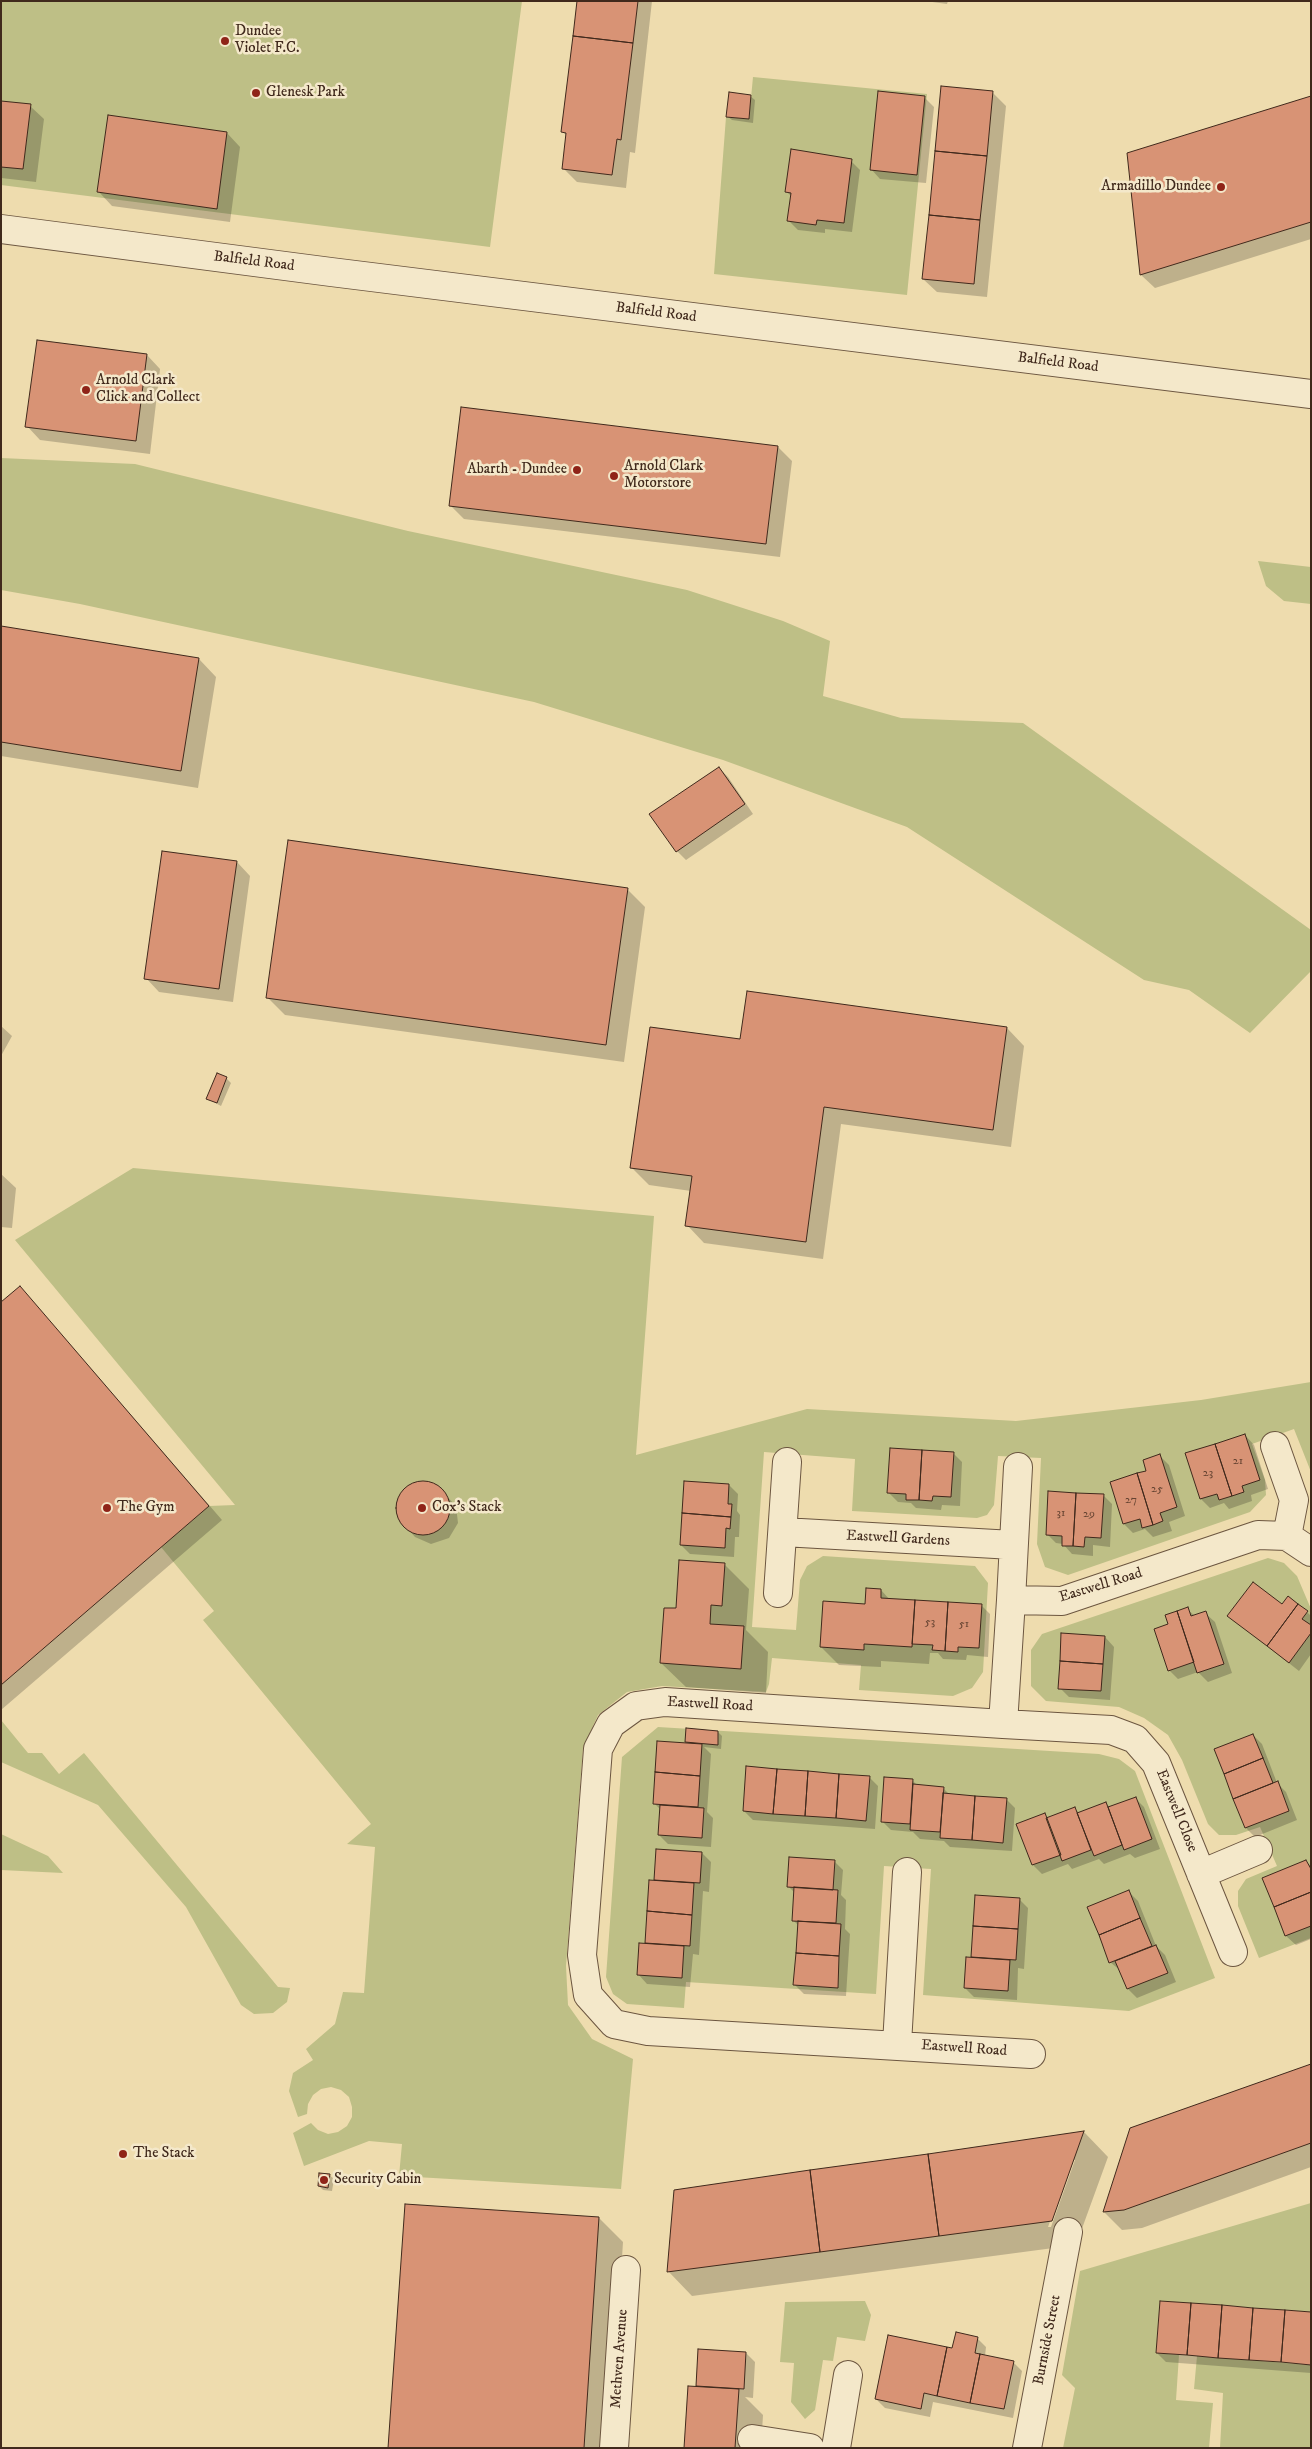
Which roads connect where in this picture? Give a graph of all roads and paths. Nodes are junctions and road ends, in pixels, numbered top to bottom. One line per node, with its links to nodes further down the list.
1 (1, 229): 2 (street, Balfield Road)
2 (1311, 394)
3 (1276, 1446): 7 (street)
4 (787, 1462): 6 (street)
5 (1018, 1467): 8 (street)
6 (782, 1532): 8 (street, Eastwell Gardens); 10 (street)
7 (1287, 1536): 9 (street); 11 (street, Eastwell Road)
8 (1013, 1545): 11 (street)
9 (1311, 1552)
10 (778, 1593)
11 (1011, 1600): 12 (street)
12 (1002, 1724): 15 (street, Eastwell Close); 17 (street, Eastwell Road)
13 (1258, 1850): 15 (street)
14 (907, 1872): 17 (street)
15 (1201, 1874): 16 (street, Eastwell Close)
16 (1233, 1952)
17 (897, 2044): 18 (street, Eastwell Road)
18 (1031, 2054)
19 (1068, 2232): 26 (street, Burnside Street)
20 (626, 2270): 23 (street, Methven Avenue)
21 (848, 2375): 25 (street)
22 (752, 2439): 24 (street)
23 (614, 2448)
24 (810, 2448)
25 (836, 2448)
26 (1027, 2448)

